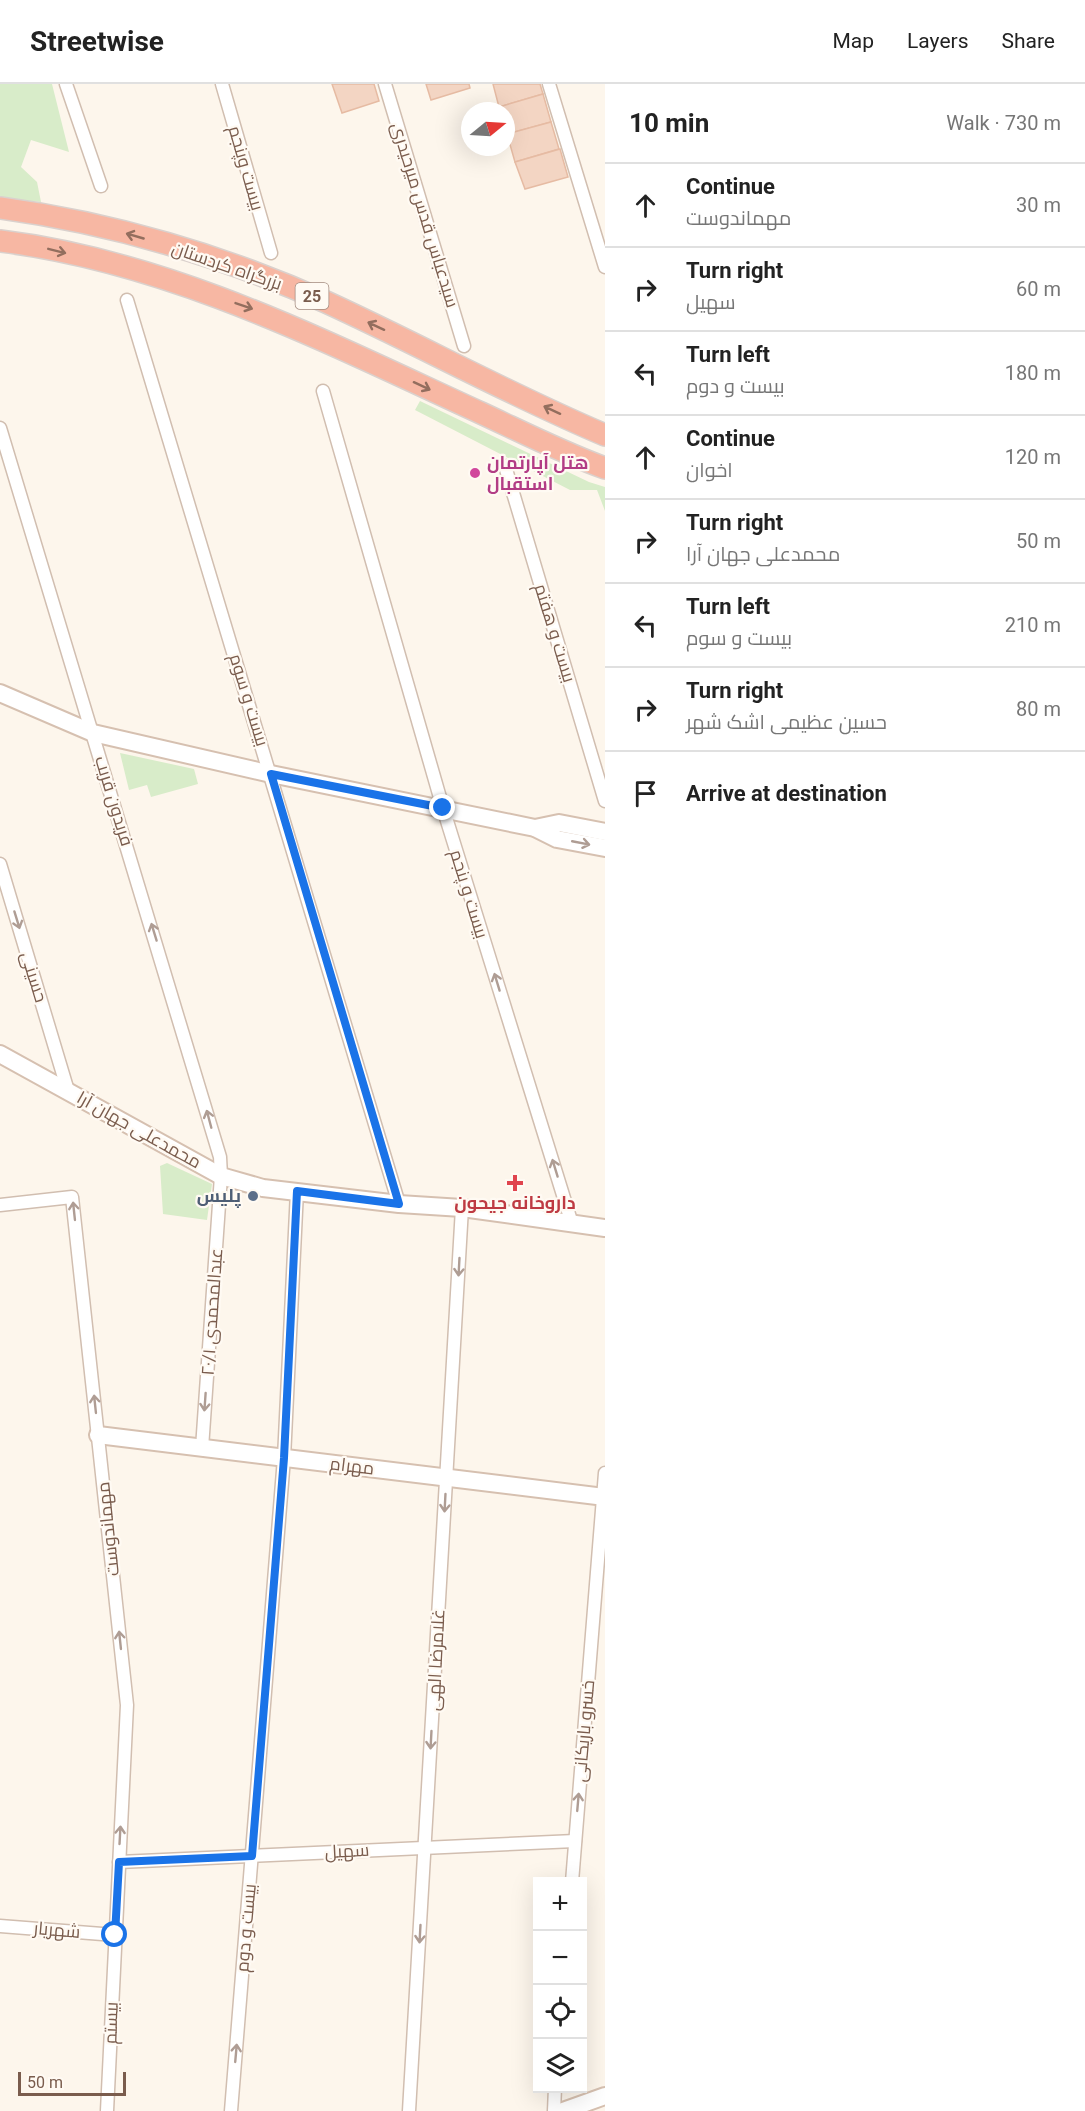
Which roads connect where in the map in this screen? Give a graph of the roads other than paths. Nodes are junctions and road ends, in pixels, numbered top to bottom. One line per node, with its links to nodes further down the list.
1 (66, 84): 5 (street)
2 (222, 84): 8 (street, بیست وپنجم)
3 (385, 84): 11 (street, سیدعباس قدس میرحیدری)
4 (549, 84): 9 (street)
5 (101, 186)
6 (0, 208): 14 (highway, بزرگراه کردستان / 25, one-way to 6)
7 (0, 241): 16 (highway, بزرگراه کردستان / 25, one-way to 16)
8 (271, 253)
9 (605, 267)
10 (128, 300): 19 (street, بیست و سوم)
11 (464, 346)
12 (323, 391): 21 (street, بیست و پنجم)
13 (0, 428): 18 (street, فریدون قریب)
14 (605, 435)
15 (505, 466): 20 (street, بیست و هفتم)
16 (605, 468)
17 (0, 693): 18 (street)
18 (93, 733): 19 (street); 28 (street, فریدون قریب, one-way to 18)
19 (271, 774): 21 (street); 30 (street, بیست و سوم)
20 (605, 801)
21 (443, 808): 22 (street); 33 (street, بیست و پنجم, one-way to 21)
22 (535, 828): 23 (street); 24 (street, one-way to 24)
23 (605, 832)
24 (605, 848)
25 (0, 864): 27 (street, حسینی, one-way to 27)
26 (0, 1054): 27 (street, محمدعلی جهان آرا)
27 (68, 1091): 28 (street, محمدعلی جهان آرا)
28 (221, 1176): 29 (street, محمدعلی جهان آرا); 36 (street, عبدالمحمدی ۲۰/۱, one-way to 36)
29 (297, 1191): 30 (street, محمدعلی جهان آرا); 37 (street, بیست و دوم)
30 (399, 1204): 32 (street, محمدعلی جهان آرا)
31 (0, 1205): 35 (street, مهماندوست, one-way to 31)
32 (462, 1208): 33 (street, محمدعلی جهان آرا); 39 (street, غلامرضا الهی, one-way to 39)
33 (572, 1224): 34 (street, محمدعلی جهان آرا)
34 (605, 1228)
35 (98, 1435): 36 (street, مهرام); 44 (street, مهماندوست, one-way to 35)
36 (202, 1448): 37 (street, مهرام)
37 (284, 1458): 39 (street, مهرام); 43 (street, بیست و دوم)
38 (605, 1473): 40 (street, خسرو باریکانی)
39 (447, 1478): 40 (street, مهرام); 42 (street, غلامرضا الهی, one-way to 42)
40 (604, 1497): 41 (street, خسرو باریکانی, one-way to 40)
41 (575, 1842): 42 (street, سهیل); 45 (street, خسرو باریکانی)
42 (425, 1848): 43 (street, سهیل); 52 (street, غلامرضا الهی, one-way to 52)
43 (252, 1856): 44 (street, سهیل); 51 (street, بیست و دوم, one-way to 43)
44 (119, 1862): 47 (street, مهماندوست)
45 (572, 1877)
46 (0, 1926): 47 (street, شهریار)
47 (115, 1935): 50 (street, بیستم)
48 (555, 2093): 53 (street)
49 (605, 2096): 54 (street)
50 (107, 2111)
51 (231, 2111)
52 (409, 2111)
53 (554, 2111)
54 (563, 2111)

